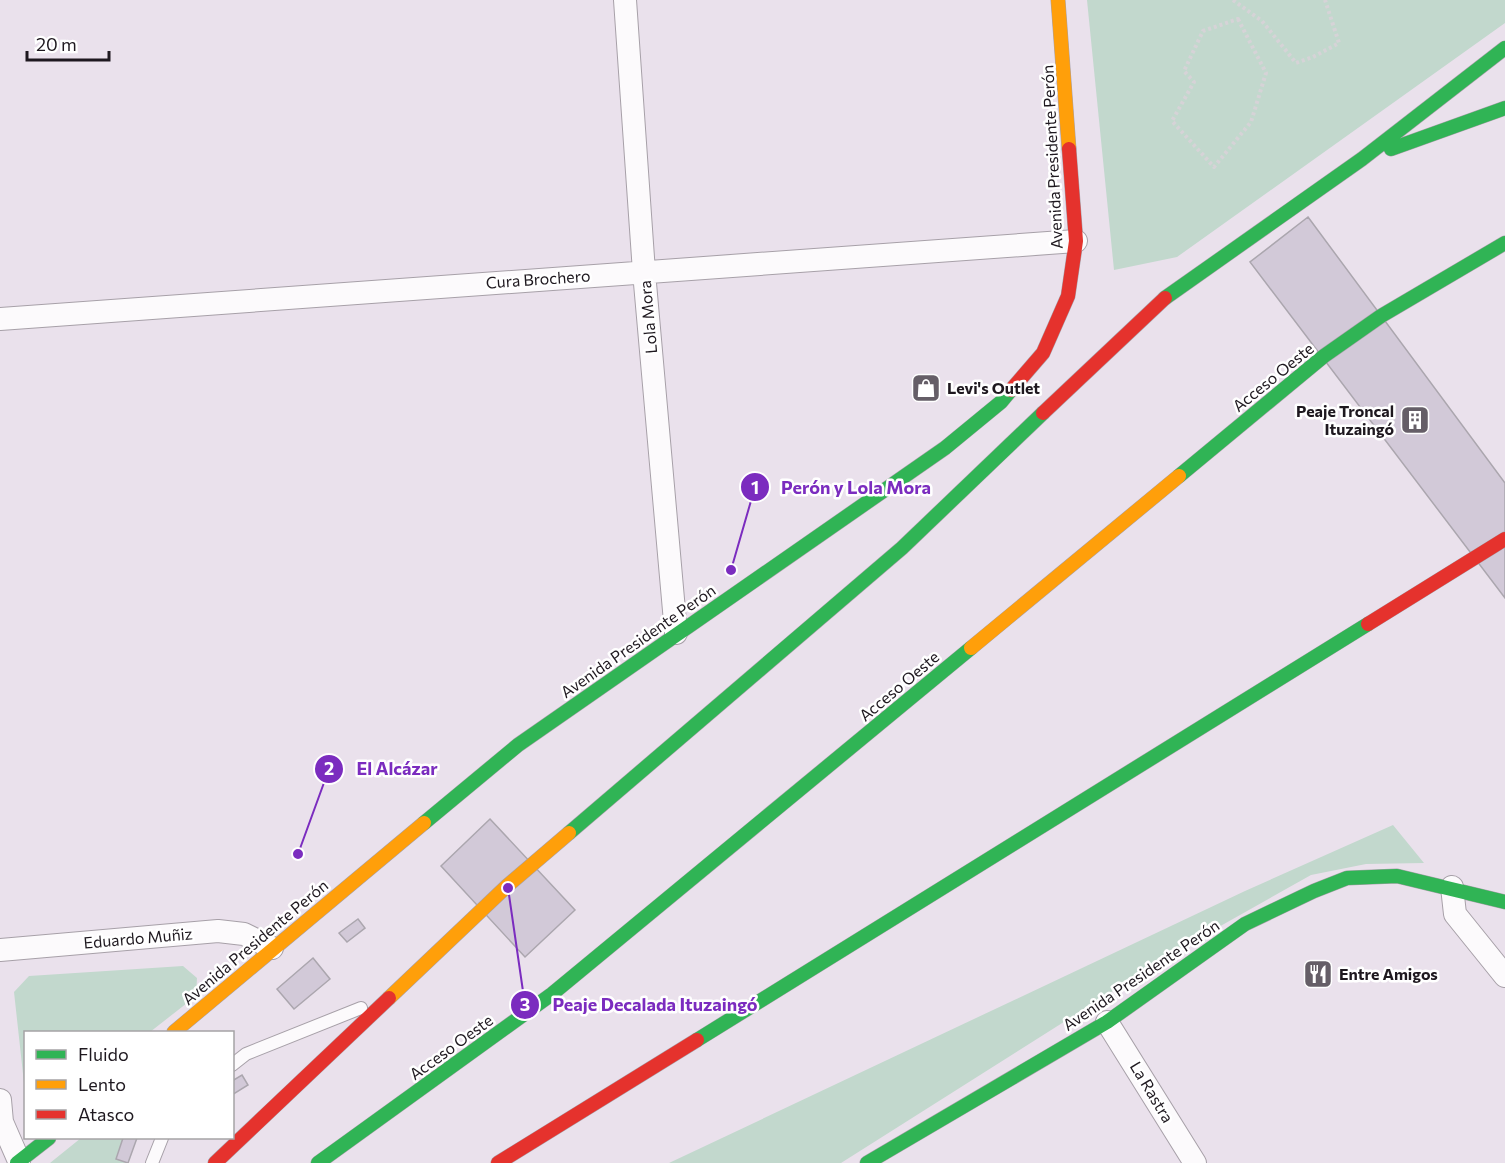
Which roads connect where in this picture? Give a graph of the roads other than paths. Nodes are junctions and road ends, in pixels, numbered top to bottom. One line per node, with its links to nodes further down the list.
1 (625, 0): 8 (street, Lola Mora)
2 (1058, 0): 6 (main road, Avenida Presidente Perón)
3 (1505, 48): 5 (main road)
4 (1505, 108): 5 (main road)
5 (1362, 159): 17 (main road)
6 (1076, 241): 8 (street, Cura Brochero); 11 (main road, Avenida Presidente Perón)
7 (1505, 243): 27 (main road, Acceso Oeste)
8 (644, 272): 9 (street, Cura Brochero); 11 (street, Lola Mora)
9 (0, 319)
10 (1505, 539): 28 (main road)
11 (676, 633): 14 (main road, Avenida Presidente Perón)
12 (1452, 887): 13 (main road, Avenida Presidente Perón); 16 (street); 18 (main road, Avenida Presidente Perón)
13 (1505, 902)
14 (272, 948): 15 (street, Eduardo Muñiz); 19 (main road, Avenida Presidente Perón)
15 (0, 950)
16 (1505, 976)
17 (396, 994): 20 (lane); 26 (main road)
18 (1107, 1022): 29 (main road, Avenida Presidente Perón); 30 (street, La Rastra)
19 (175, 1031)
20 (234, 1063)
21 (0, 1100): 24 (street)
22 (47, 1139): 24 (main road)
23 (161, 1139): 25 (lane)
24 (18, 1162)
25 (152, 1163)
26 (215, 1163)
27 (318, 1163)
28 (498, 1163)
29 (867, 1163)
30 (1195, 1163)

